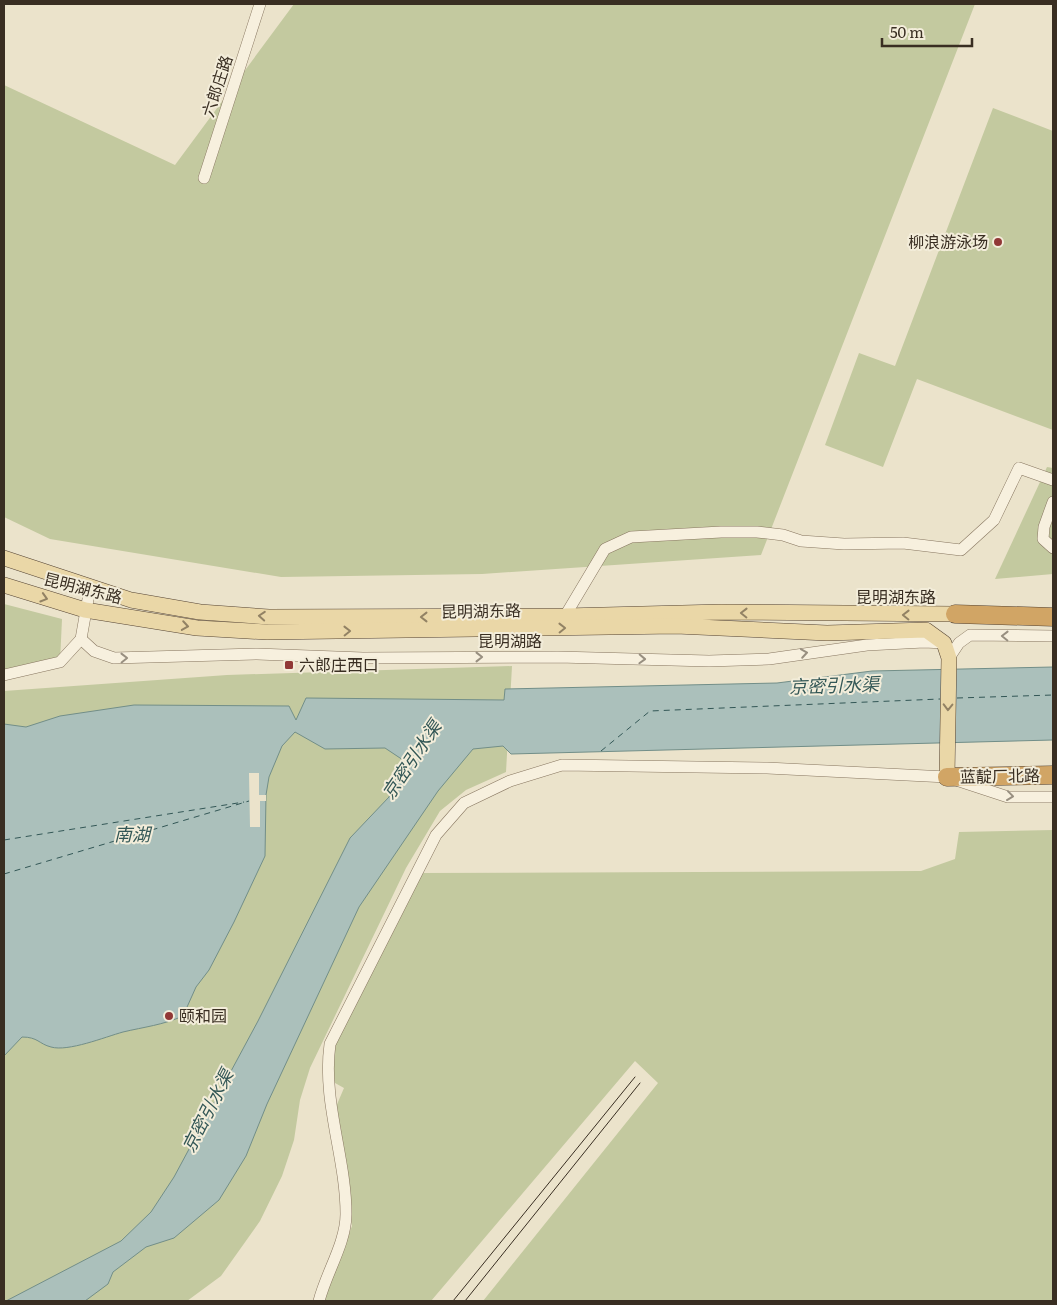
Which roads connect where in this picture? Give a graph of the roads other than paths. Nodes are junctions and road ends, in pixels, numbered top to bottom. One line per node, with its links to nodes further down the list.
1 (260, 4): 2 (street, 六郎庄路)
2 (204, 178)
3 (1053, 480): 11 (street)
4 (1053, 502): 5 (street)
5 (1053, 548)
6 (4, 558): 8 (main road, 昆明湖东路)
7 (4, 585): 9 (main road, 昆明湖东路, one-way to 9)
8 (90, 588): 9 (street); 11 (main road, 昆明湖东路, one-way to 8)
9 (85, 610): 14 (street); 15 (main road, 昆明湖东路, one-way to 15)
10 (955, 614): 11 (main road, 昆明湖东路, one-way to 11); 12 (highway)
11 (566, 616)
12 (1053, 617)
13 (1053, 636): 16 (street, one-way to 16)
14 (81, 639): 15 (street, 昆明湖路, one-way to 15); 17 (street)
15 (944, 643): 16 (main road)
16 (949, 658): 19 (main road, one-way to 19)
17 (4, 675)
18 (1053, 775): 19 (highway, 蓝靛厂北路)
19 (947, 777): 20 (street, one-way to 20); 21 (street)
20 (1053, 797)
21 (319, 1301)

